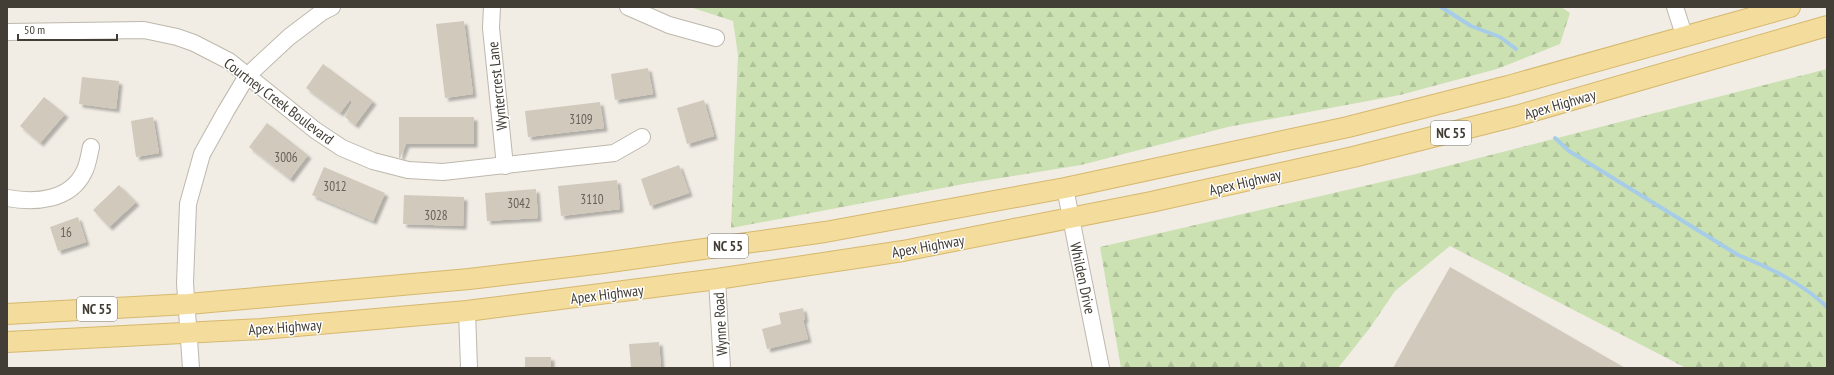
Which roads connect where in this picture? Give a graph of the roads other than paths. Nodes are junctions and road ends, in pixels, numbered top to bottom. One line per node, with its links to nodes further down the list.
1 (332, 7): 10 (street)
2 (492, 7): 13 (street, Wyntercrest Lane)
3 (628, 7): 8 (street)
4 (1675, 7): 9 (street)
5 (1790, 7): 9 (main road, Apex Highway / NC 55)
6 (1827, 26): 16 (main road, Apex Highway / NC 55)
7 (7, 32): 10 (street, Courtney Creek Boulevard)
8 (716, 38)
9 (1685, 38): 14 (main road, Apex Highway / NC 55)
10 (247, 76): 13 (street, Courtney Creek Boulevard); 18 (street)
11 (642, 137): 13 (street, Courtney Creek Boulevard)
12 (91, 147): 15 (street)
13 (505, 166)
14 (1065, 188): 16 (street, Whilden Drive); 18 (main road, Apex Highway / NC 55)
15 (7, 198)
16 (1070, 218): 17 (main road, Apex Highway / NC 55); 26 (street, Whilden Drive)
17 (717, 279): 19 (main road, Apex Highway / NC 55); 25 (street, Wynne Road)
18 (188, 304): 20 (main road, Apex Highway / NC 55); 21 (street)
19 (467, 311): 21 (main road, Apex Highway / NC 55); 24 (street)
20 (7, 314)
21 (190, 333): 22 (main road, Apex Highway / NC 55); 23 (street)
22 (7, 342)
23 (191, 368)
24 (469, 368)
25 (722, 368)
26 (1101, 368)

